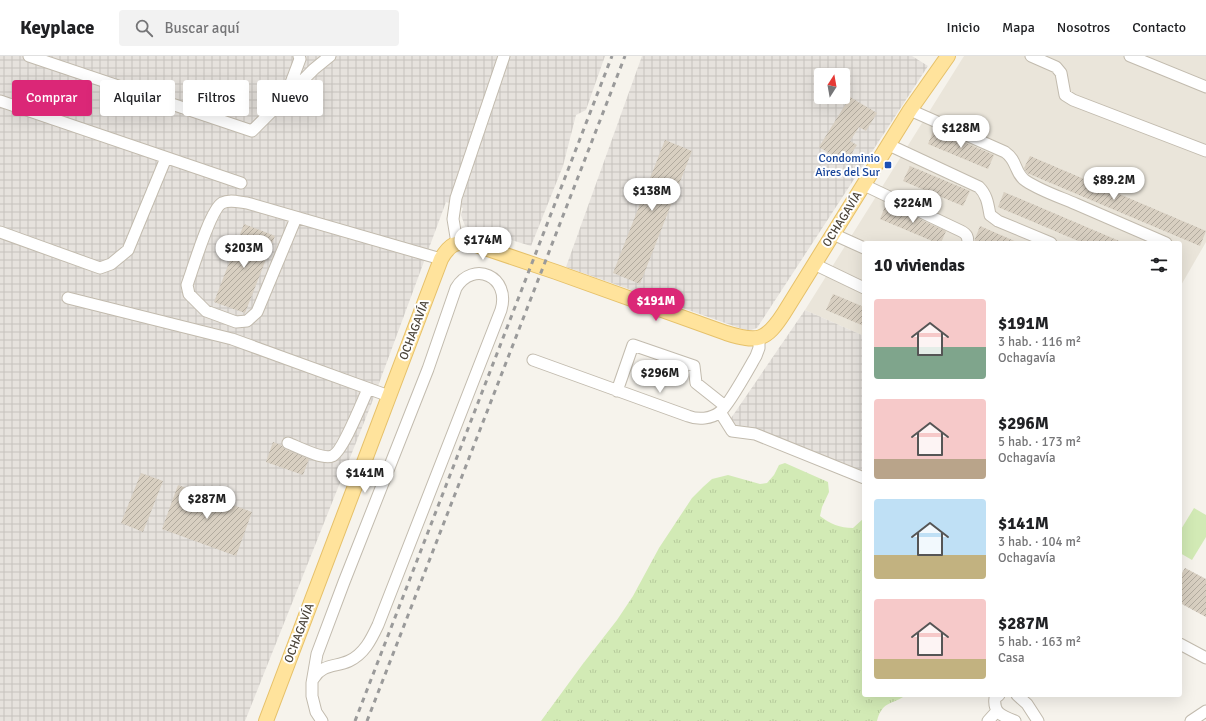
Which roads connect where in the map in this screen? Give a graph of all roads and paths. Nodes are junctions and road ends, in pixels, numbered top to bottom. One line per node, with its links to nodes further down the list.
1 (29, 56): 14 (street)
2 (299, 56): 9 (street)
3 (330, 56): 10 (street)
4 (504, 56): 26 (street)
5 (938, 56): 13 (main road)
6 (948, 56): 13 (main road, OCHAGAVÍA)
7 (1031, 56): 16 (street)
8 (1130, 56): 11 (street)
9 (292, 80)
10 (303, 80)
11 (1206, 87)
12 (0, 101): 17 (street)
13 (910, 110): 15 (main road, OCHAGAVÍA); 25 (street)
14 (268, 116)
15 (889, 145): 19 (main road, OCHAGAVÍA); 24 (street)
16 (1206, 150)
17 (166, 158): 18 (street); 21 (street)
18 (241, 183)
19 (864, 185): 22 (main road, OCHAGAVÍA); 23 (street)
20 (296, 218): 20 (street); 28 (street)
21 (0, 232)
22 (833, 234): 27 (street); 29 (main road, OCHAGAVÍA)
23 (968, 241)
24 (1046, 241)
25 (1161, 241)
26 (457, 243): 28 (main road, OCHAGAVÍA); 32 (main road)
27 (862, 247)
28 (441, 259): 36 (main road, OCHAGAVÍA)
29 (814, 264): 30 (street); 32 (main road, OCHAGAVÍA)
30 (862, 287)
31 (68, 298): 34 (street)
32 (759, 337): 37 (street)
33 (533, 360): 35 (street)
34 (368, 389): 36 (street); 38 (street)
35 (617, 390): 37 (street); 37 (street)
36 (389, 396): 47 (main road, OCHAGAVÍA)
37 (723, 409): 39 (street)
38 (288, 443)
39 (862, 477)
40 (1182, 645): 41 (street)
41 (1206, 658)
42 (314, 678): 42 (street); 48 (street)
43 (996, 697): 45 (street)
44 (1019, 697): 51 (street)
45 (997, 711): 49 (street); 50 (street)
46 (1206, 711): 52 (street)
47 (266, 721)
48 (322, 721)
49 (988, 721)
50 (1015, 721)
51 (1038, 721)
52 (1191, 721)

